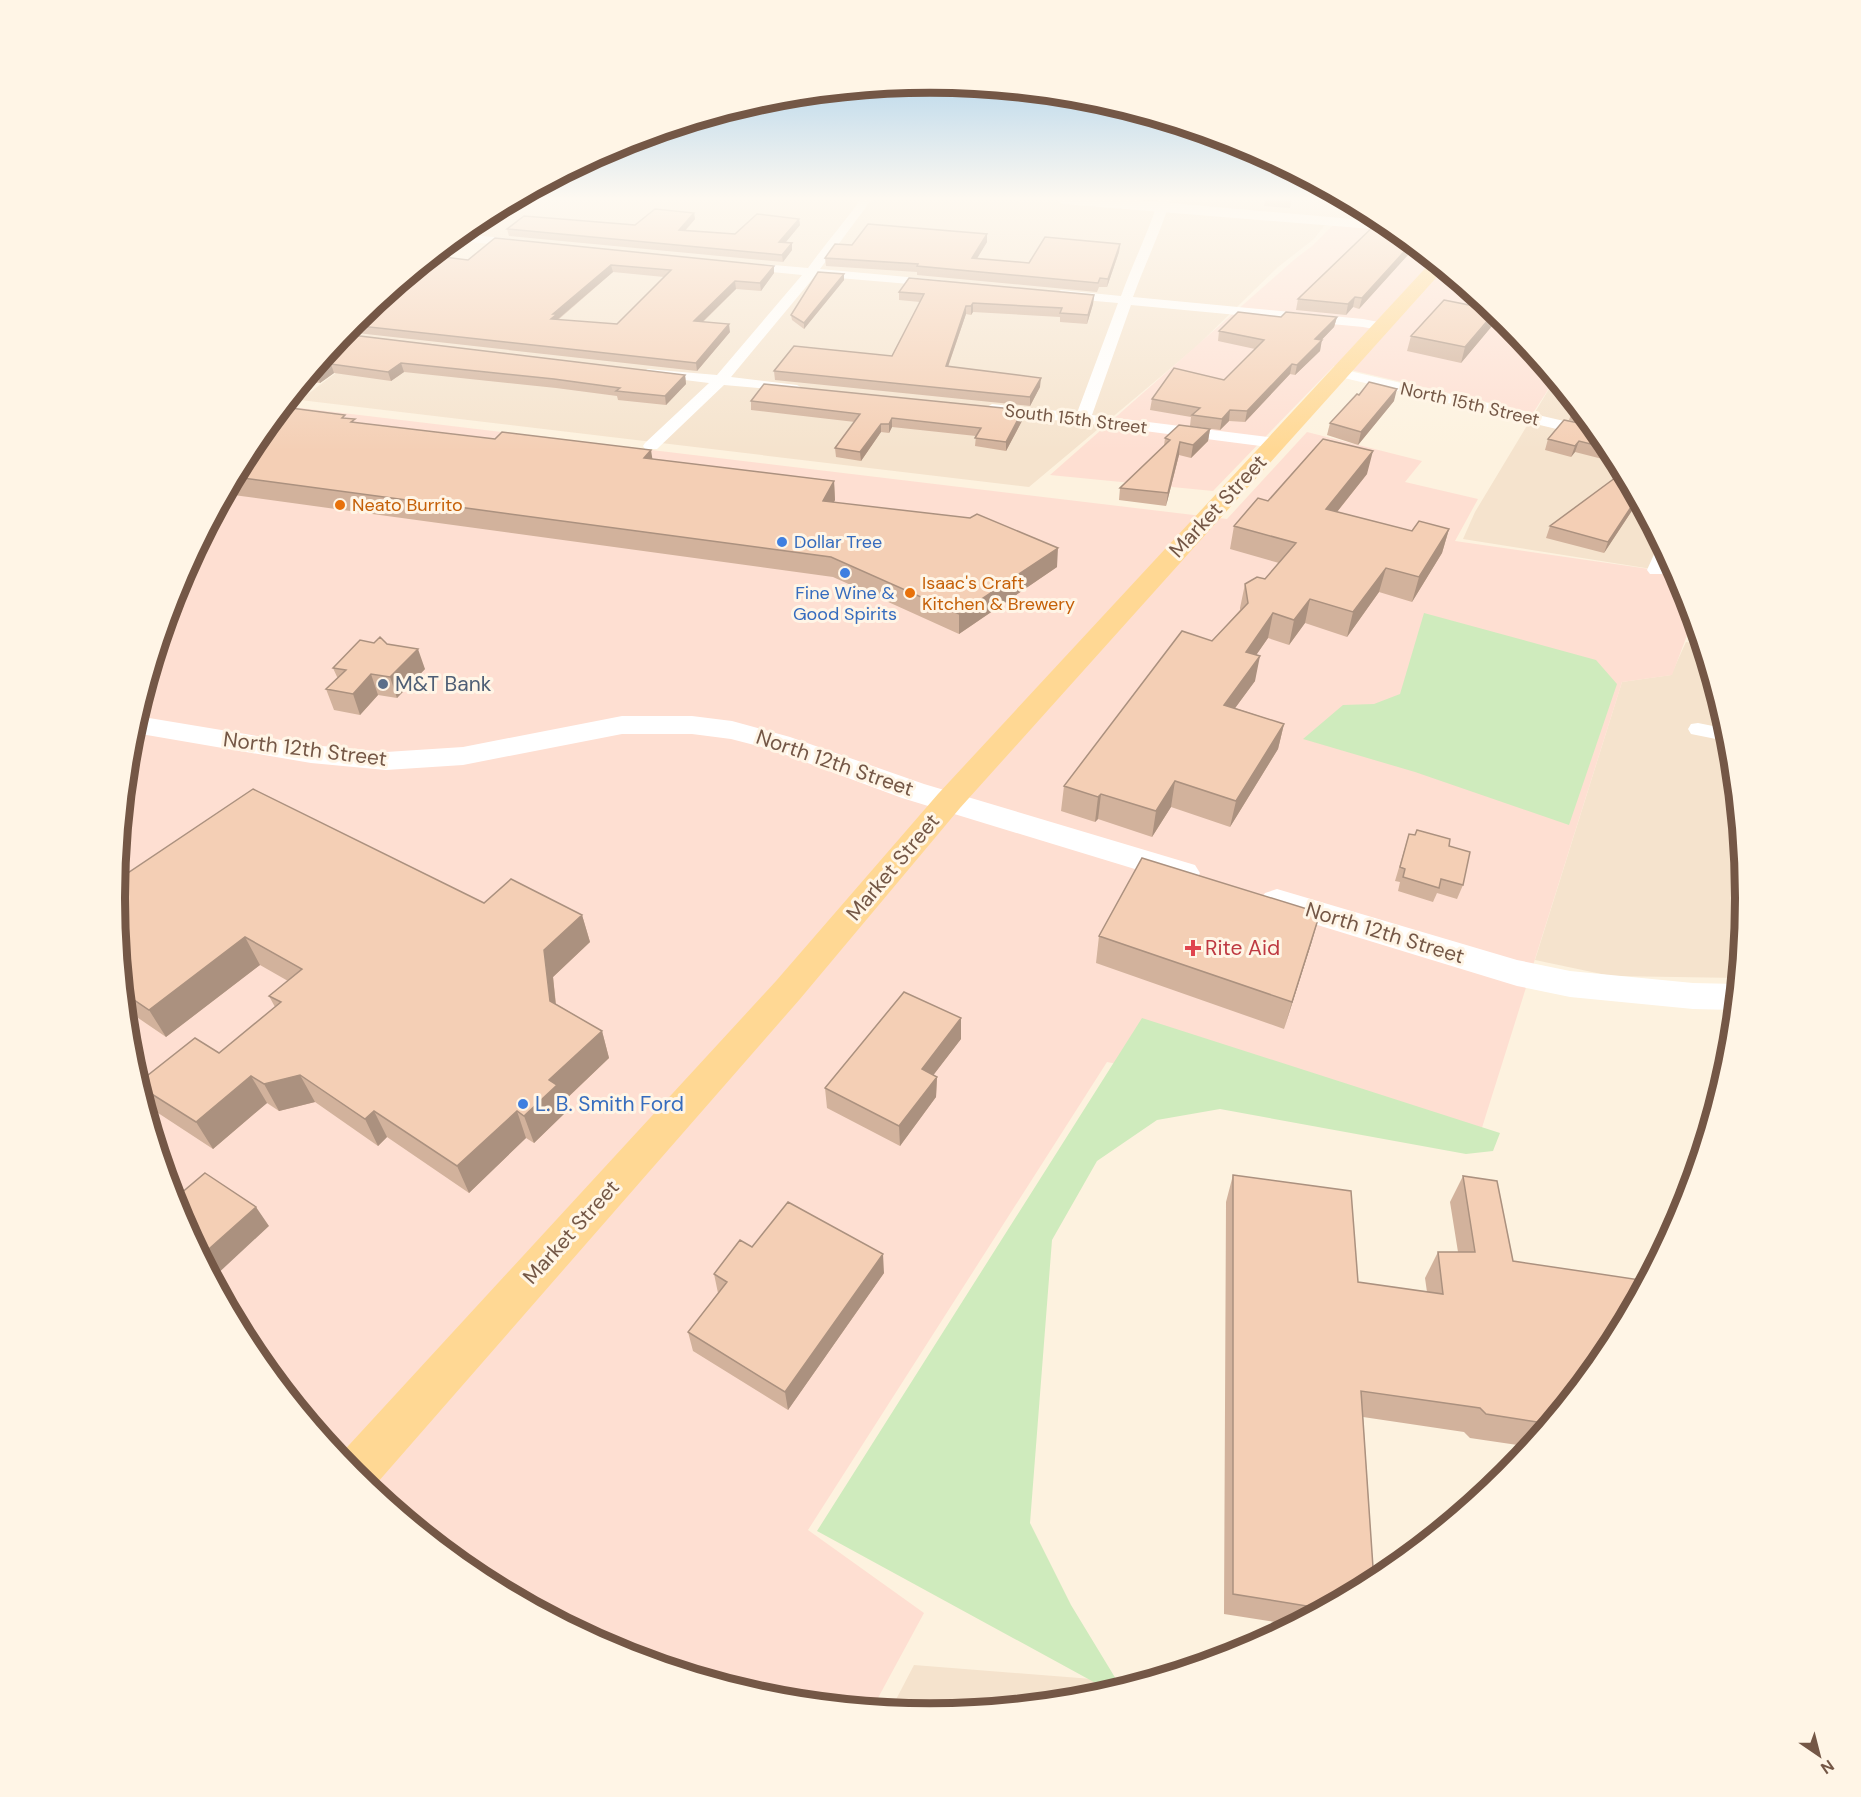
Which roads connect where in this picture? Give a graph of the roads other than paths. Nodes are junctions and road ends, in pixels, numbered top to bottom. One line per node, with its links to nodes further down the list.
1 (802, 283): 11 (street)
2 (935, 283): 5 (street)
3 (1133, 283): 7 (street)
4 (1422, 283): 8 (main road, Market Street)
5 (957, 285)
6 (1049, 293): 7 (street)
7 (1127, 300): 8 (street); 14 (street)
8 (1384, 327): 10 (main road, Market Street)
9 (637, 371): 11 (street)
10 (1341, 373): 15 (street, North 15th Street); 16 (main road, Market Street)
11 (721, 380): 12 (street); 17 (street)
12 (813, 391)
13 (977, 407): 14 (street, South 15th Street)
14 (1083, 418): 16 (street, South 15th Street)
15 (1586, 431)
16 (1276, 443): 23 (main road, Market Street)
17 (651, 446)
18 (1661, 559): 19 (street)
19 (1656, 570)
20 (144, 725): 23 (main road, North 12th Street)
21 (1698, 729): 22 (street)
22 (1719, 734)
23 (949, 801): 24 (main road, North 12th Street); 27 (main road, Market Street)
24 (1212, 881)
25 (1246, 891): 26 (main road, North 12th Street)
26 (1730, 997)
27 (360, 1467)

